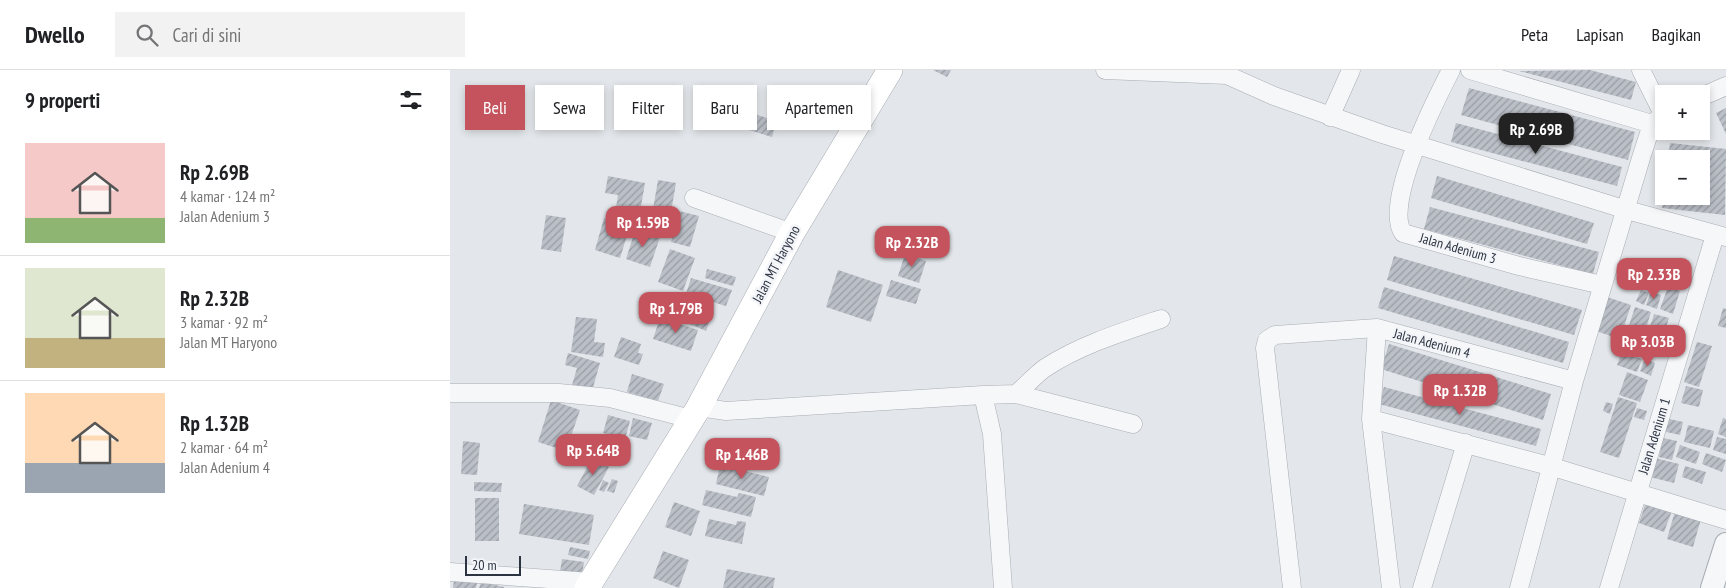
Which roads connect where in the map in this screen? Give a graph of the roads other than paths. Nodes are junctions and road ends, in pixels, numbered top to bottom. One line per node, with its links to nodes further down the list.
1 (890, 70): 17 (main road, Jalan MT Haryono)
2 (1106, 70): 7 (street)
3 (1351, 70): 11 (street)
4 (1451, 70): 14 (street)
5 (1470, 70): 12 (street)
6 (1641, 70): 10 (street)
7 (1227, 73): 11 (street)
8 (1726, 86): 9 (street)
9 (1710, 93)
10 (1655, 105)
11 (1324, 114): 14 (street)
12 (1655, 116)
13 (1655, 131): 16 (street)
14 (1417, 145): 16 (street); 19 (street, Jalan Adenium 3)
15 (694, 198): 17 (street)
16 (1627, 210): 18 (street); 19 (street)
17 (792, 233): 26 (main road, Jalan MT Haryono)
18 (1721, 236): 31 (street, Jalan Adenium 1)
19 (1602, 286): 22 (street)
20 (1161, 319): 25 (street)
21 (1377, 328): 22 (street, Jalan Adenium 4); 27 (street); 37 (street, Jalan Adenium 4)
22 (1574, 381): 30 (street)
23 (450, 393): 26 (street)
24 (983, 394): 25 (street); 26 (street); 36 (street)
25 (1016, 394): 28 (street)
26 (695, 413): 35 (main road, Jalan MT Haryono)
27 (1372, 419): 29 (street); 38 (street)
28 (1133, 424)
29 (1466, 443): 30 (street); 39 (street)
30 (1553, 467): 31 (street); 40 (street)
31 (1637, 494): 32 (street); 41 (street, Jalan Adenium 1)
32 (1726, 520)
33 (1726, 544): 42 (street)
34 (450, 572): 35 (street)
35 (589, 585)
36 (1003, 588)
37 (1292, 588)
38 (1390, 588)
39 (1422, 588)
40 (1519, 588)
41 (1609, 588)
42 (1712, 588)

